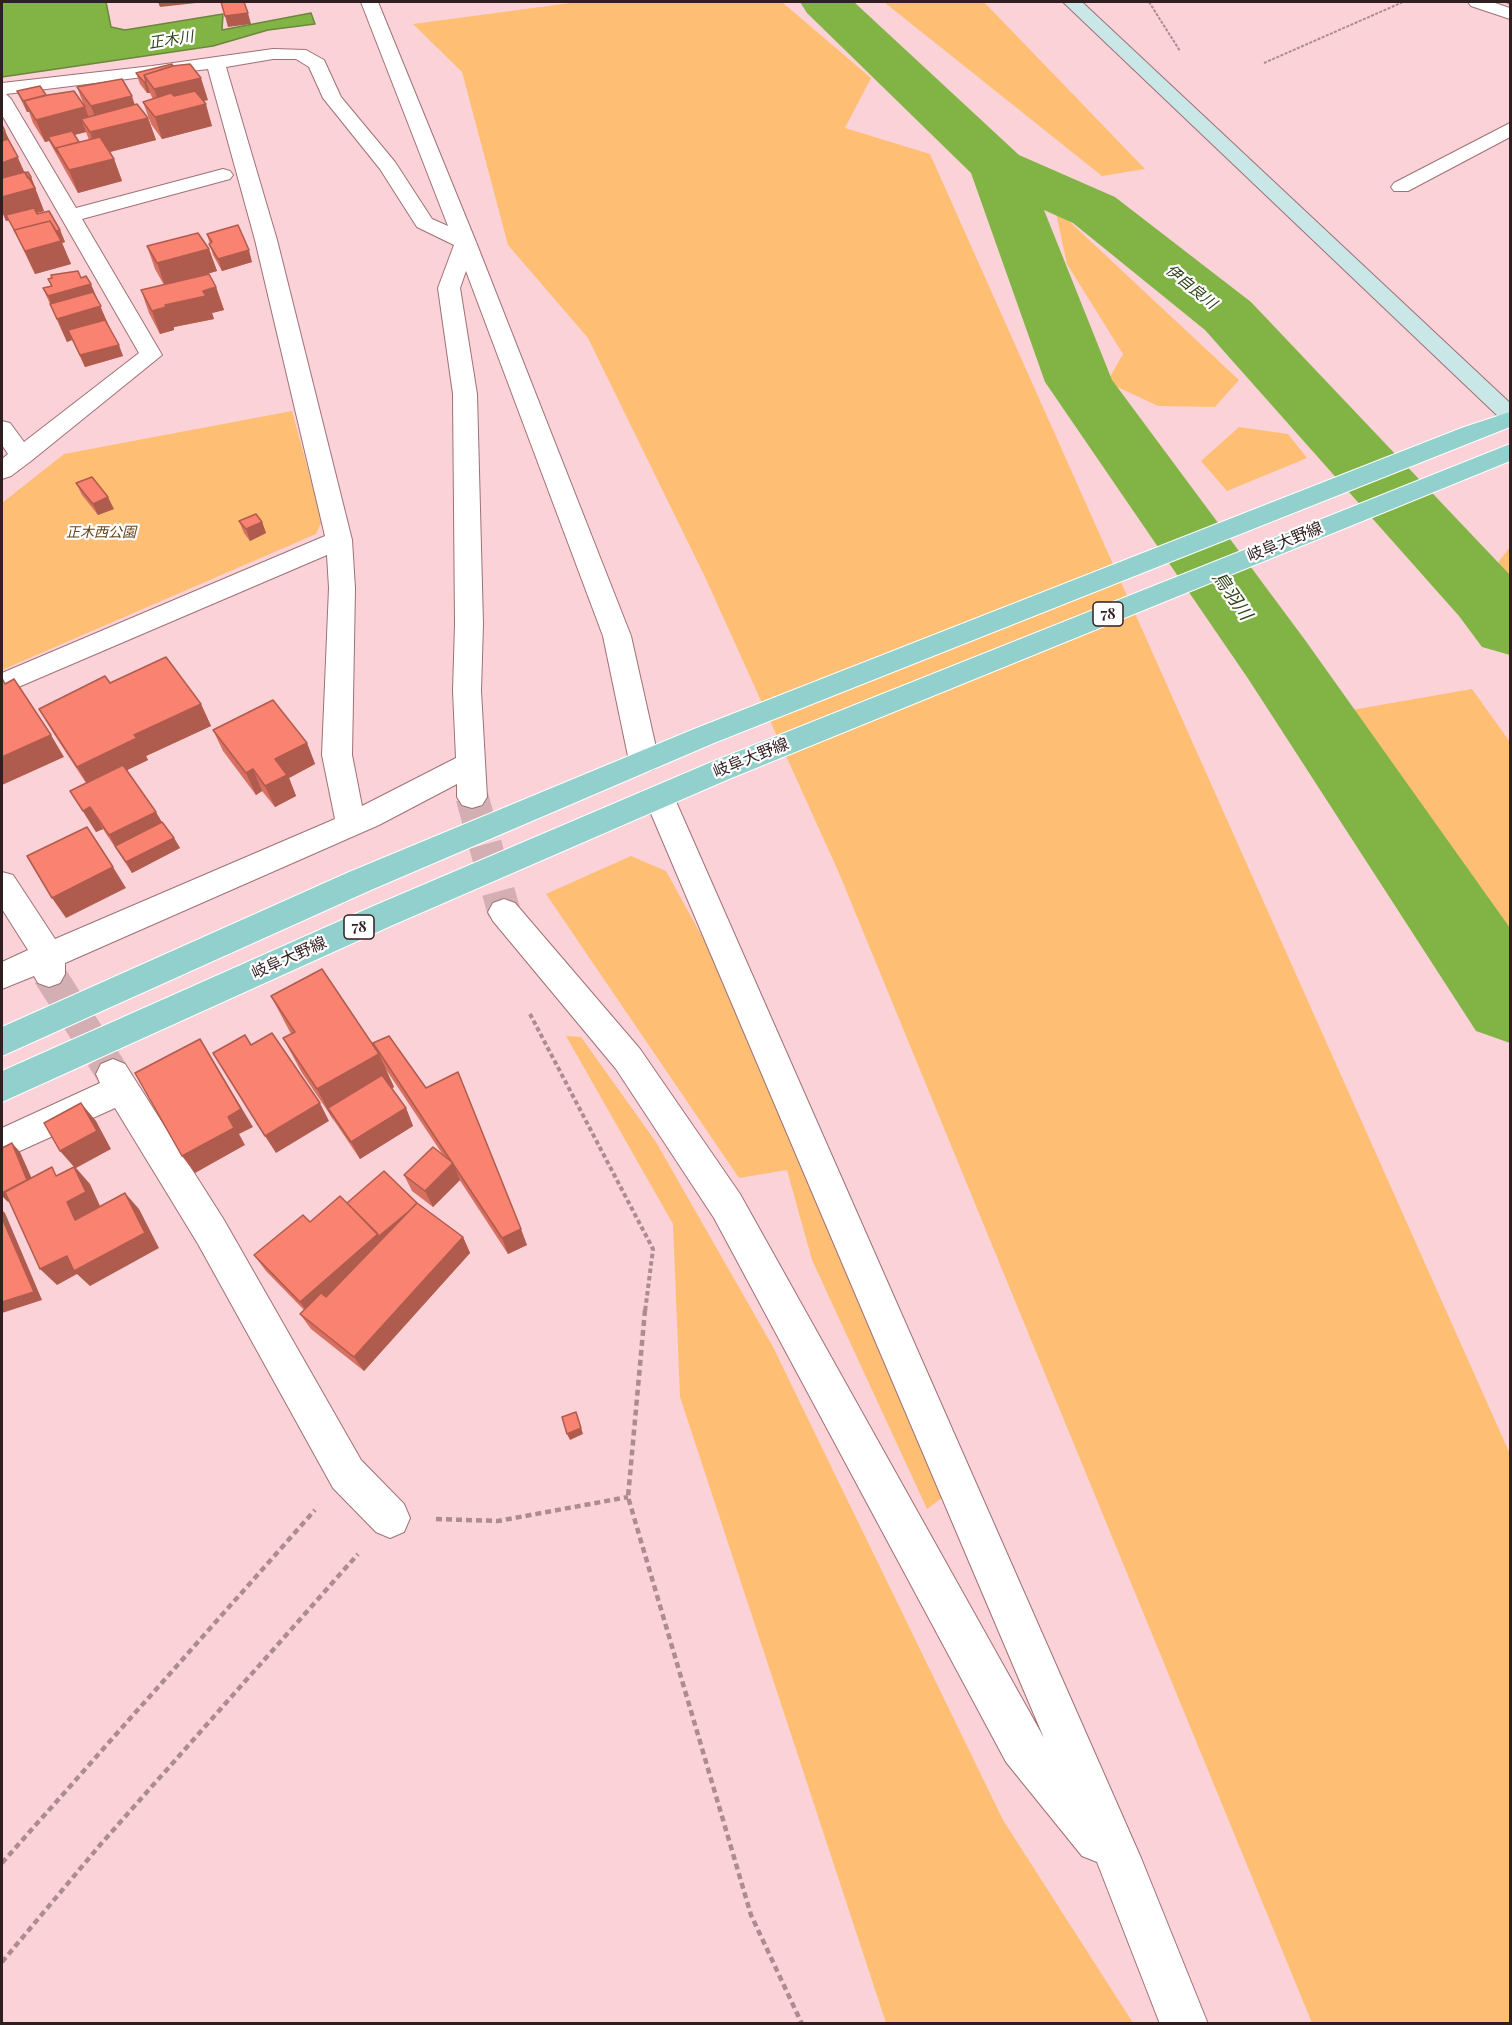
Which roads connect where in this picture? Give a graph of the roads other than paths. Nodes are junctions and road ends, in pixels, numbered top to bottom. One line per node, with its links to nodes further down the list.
1 (369, 2): 12 (street)
2 (1072, 2): 13 (street)
3 (1477, 2): 4 (street)
4 (1510, 14)
5 (215, 62): 6 (street); 12 (street); 18 (street)
6 (2, 89)
7 (2, 99): 11 (street)
8 (1510, 129): 10 (street)
9 (223, 175): 11 (street)
10 (1401, 187)
11 (70, 216): 16 (street)
12 (465, 242): 20 (street); 21 (street)
13 (1510, 417): 20 (main road, 岐阜大野線 / 78)
14 (2, 428): 16 (street)
15 (1504, 454): 23 (main road, 岐阜大野線 / 78)
16 (22, 456): 17 (street)
17 (2, 471)
18 (339, 540): 19 (street); 24 (street)
19 (2, 684)
20 (644, 761): 29 (main road, 岐阜大野線 / 78)
21 (470, 764): 22 (street); 24 (street)
22 (472, 797)
23 (658, 797): 30 (main road, 岐阜大野線 / 78); 33 (street)
24 (359, 820): 27 (street)
25 (2, 884): 27 (street)
26 (504, 912): 33 (street)
27 (48, 964): 28 (street)
28 (2, 976)
29 (2, 1042)
30 (2, 1087)
31 (2, 1144): 32 (street)
32 (390, 1518)
33 (1125, 1874): 34 (street)
34 (1184, 2024)

